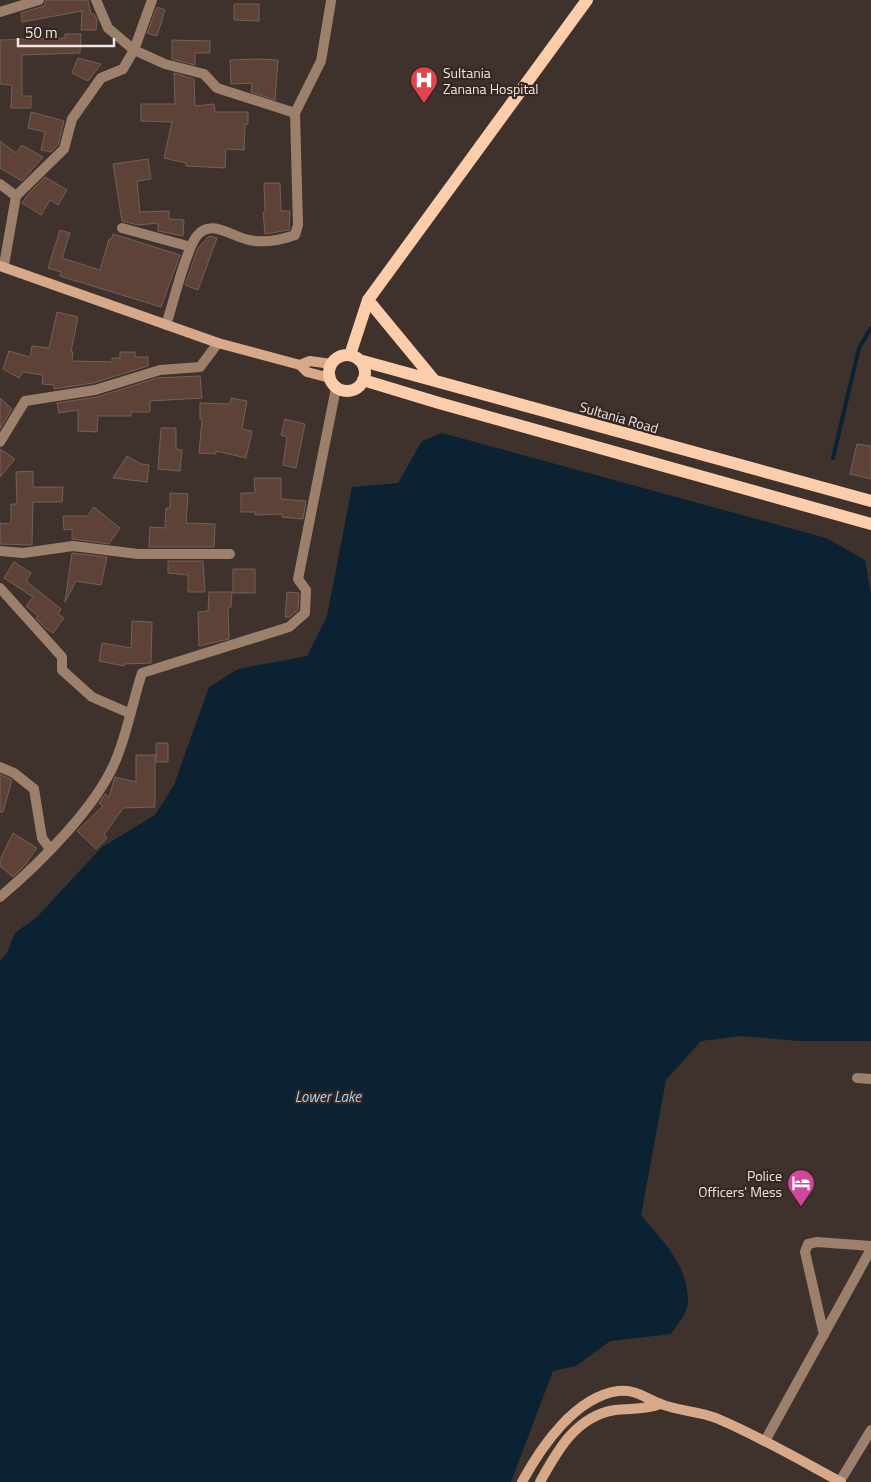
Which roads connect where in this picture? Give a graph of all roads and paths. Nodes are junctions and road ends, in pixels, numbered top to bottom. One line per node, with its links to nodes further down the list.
1 (39, 0): 6 (street)
2 (96, 0): 7 (street)
3 (152, 0): 7 (street)
4 (587, 0): 14 (main road)
5 (331, 1): 8 (street)
6 (0, 12)
7 (134, 50): 8 (street); 10 (street)
8 (295, 114): 12 (street)
9 (0, 184): 10 (street)
10 (16, 196): 13 (street)
11 (122, 228): 12 (street)
12 (191, 247): 15 (street)
13 (2, 266): 15 (street)
14 (368, 300): 17 (main road); 21 (main road)
15 (166, 325): 16 (street)
16 (218, 343): 19 (street); 23 (street)
17 (355, 358): 18 (main road); 20 (main road); 21 (main road, Sultania Road)
18 (331, 364): 19 (street); 22 (main road)
19 (300, 365): 22 (street)
20 (363, 380): 22 (main road); 25 (main road)
21 (434, 380): 24 (main road, Sultania Road)
22 (333, 383): 29 (street)
23 (0, 442)
24 (871, 501)
25 (871, 524)
26 (0, 551): 27 (street)
27 (230, 554)
28 (0, 588): 29 (street)
29 (129, 713): 31 (street)
30 (0, 768): 31 (street)
31 (50, 849): 32 (street)
32 (0, 897)
33 (857, 1078): 34 (street)
34 (871, 1079)
35 (871, 1247): 36 (street); 36 (street)
36 (824, 1335): 39 (street)
37 (660, 1404): 39 (street); 41 (street); 42 (street)
38 (871, 1430): 40 (street)
39 (765, 1441): 40 (street)
40 (840, 1481)
41 (522, 1482)
42 (540, 1482)

